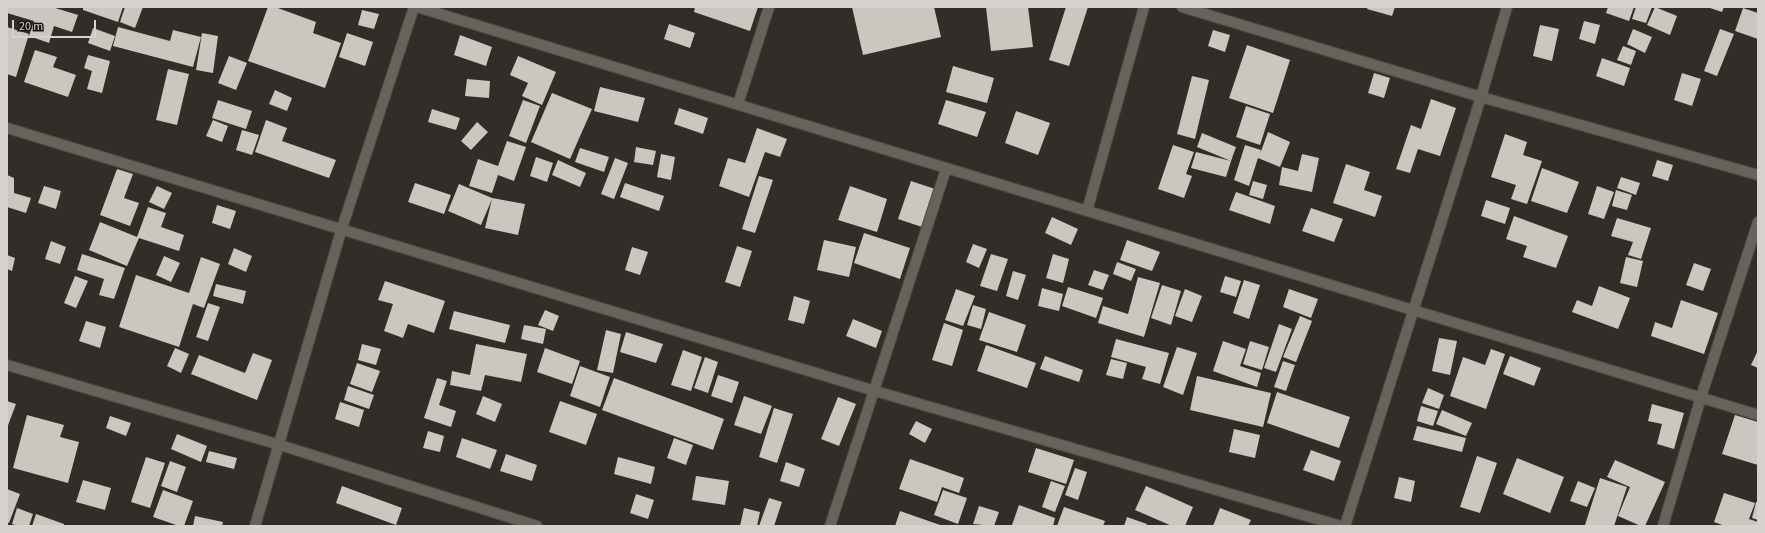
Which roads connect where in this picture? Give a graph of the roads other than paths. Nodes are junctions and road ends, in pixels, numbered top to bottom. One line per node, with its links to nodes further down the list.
1 (414, 7): 14 (street)
2 (417, 7): 8 (street)
3 (769, 7): 8 (street)
4 (1144, 7): 12 (street)
5 (1182, 7): 7 (street)
6 (1507, 7): 7 (street)
7 (1481, 97): 11 (street); 15 (street)
8 (738, 104): 10 (street)
9 (7, 128): 14 (street)
10 (946, 169): 12 (street); 17 (street)
11 (1758, 175)
12 (1088, 212): 15 (street)
13 (1758, 222): 18 (street)
14 (342, 231): 17 (street); 20 (street)
15 (1412, 311): 18 (street); 25 (street)
16 (7, 365): 20 (street)
17 (875, 391): 23 (street); 24 (street)
18 (1701, 397): 19 (street); 26 (street)
19 (1758, 415)
20 (280, 444): 21 (street); 22 (street)
21 (255, 526)
22 (537, 526)
23 (830, 526)
24 (1341, 526)
25 (1345, 526)
26 (1663, 526)

